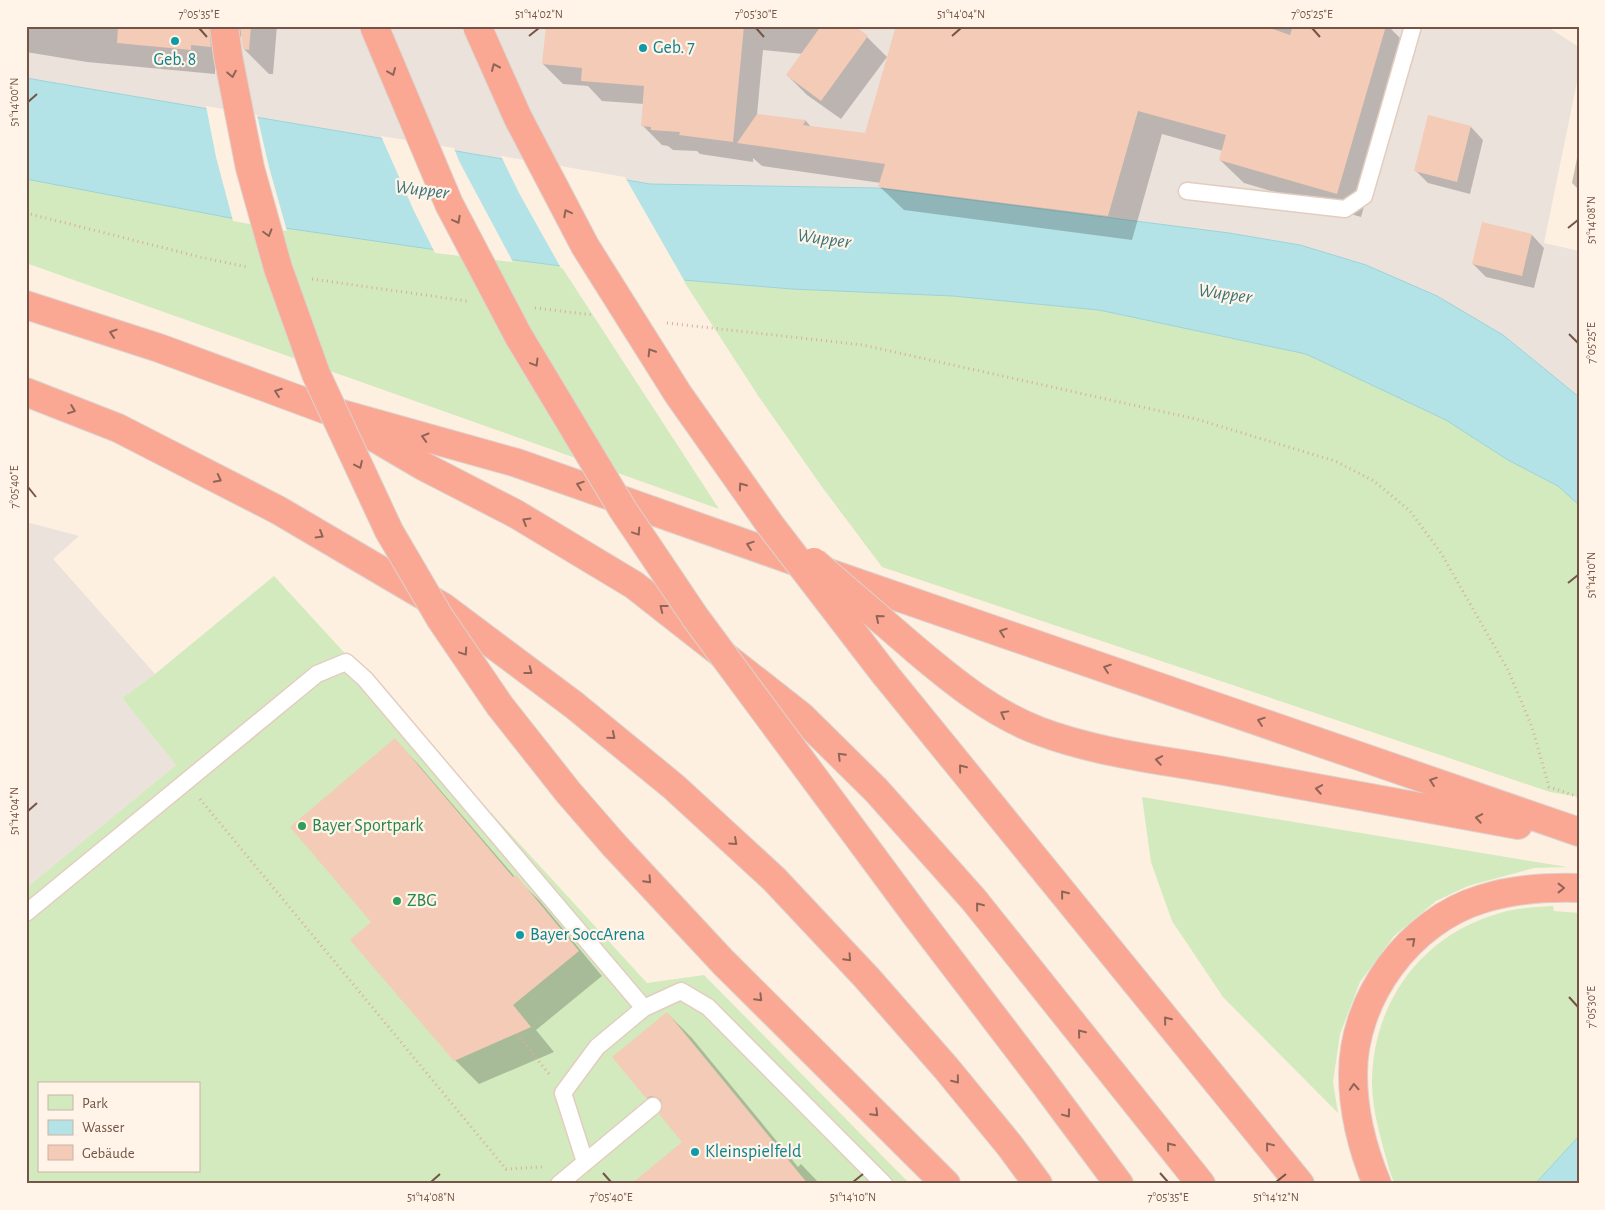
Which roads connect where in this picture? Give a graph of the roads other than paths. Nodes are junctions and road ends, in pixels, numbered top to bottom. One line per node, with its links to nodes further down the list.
1 (224, 26): 19 (highway, one-way to 19, bridge)
2 (374, 26): 21 (highway, one-way to 21, bridge)
3 (477, 26): 9 (highway, one-way to 3, bridge)
4 (1413, 26): 5 (lane)
5 (1187, 190)
6 (26, 306): 8 (highway, one-way to 6)
7 (26, 392): 20 (highway, one-way to 20)
8 (324, 409): 10 (highway, one-way to 8); 22 (highway, one-way to 8)
9 (771, 526): 11 (highway, one-way to 9, bridge); 23 (highway, one-way to 9, bridge)
10 (1579, 832)
11 (1579, 836)
12 (1579, 888): 24 (highway, one-way to 12)
13 (26, 912): 14 (lane)
14 (644, 1008): 16 (lane); 18 (lane)
15 (653, 1106): 16 (lane)
16 (585, 1162): 17 (lane)
17 (559, 1184)
18 (884, 1184)
19 (946, 1184)
20 (1038, 1184)
21 (1119, 1184)
22 (1201, 1184)
23 (1300, 1184)
24 (1376, 1184)

